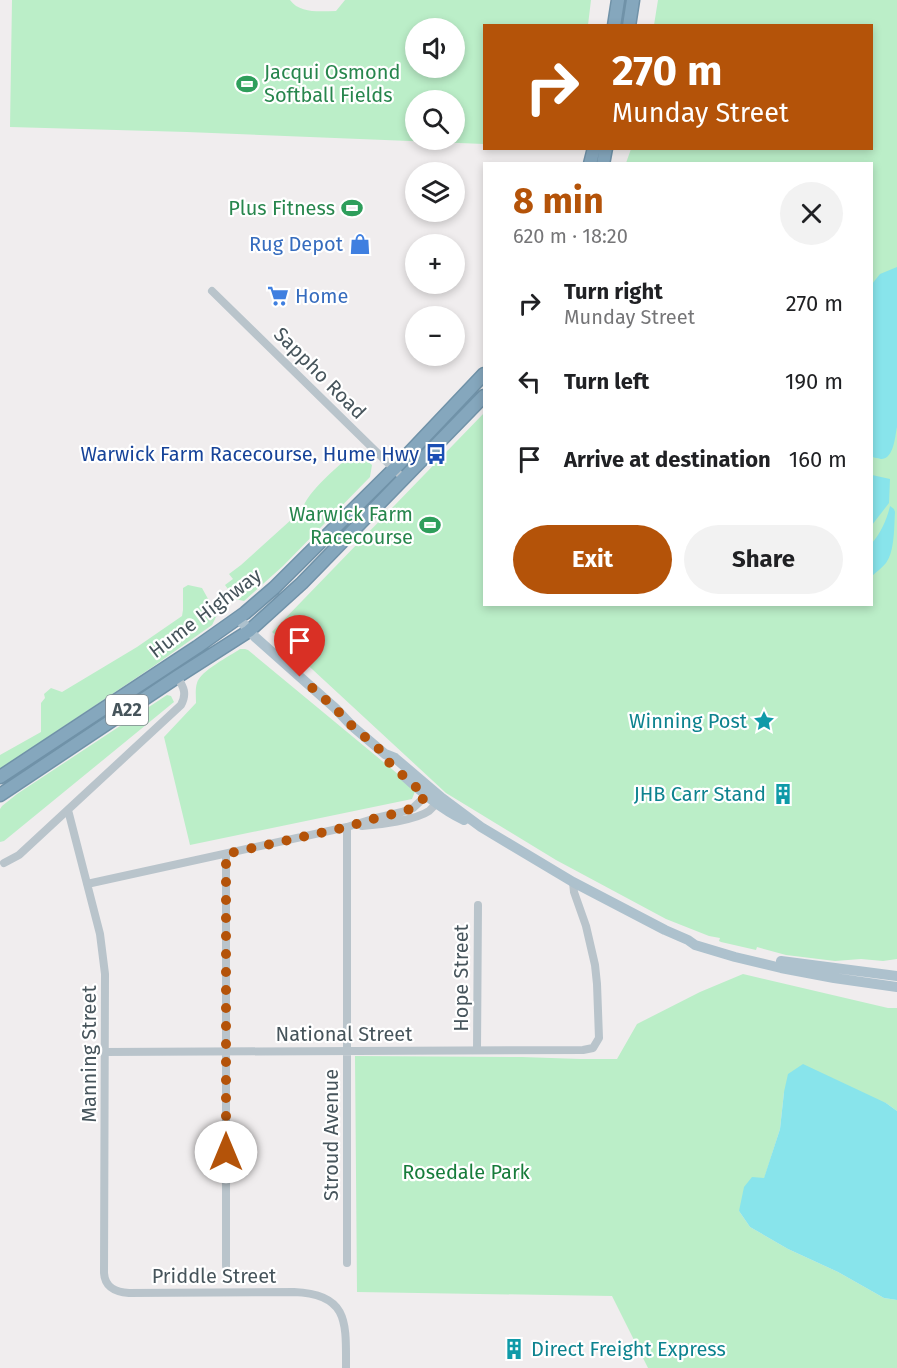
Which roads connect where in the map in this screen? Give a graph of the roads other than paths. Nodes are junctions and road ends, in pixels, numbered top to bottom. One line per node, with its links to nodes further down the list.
1 (618, 0): 3 (highway)
2 (633, 0): 4 (highway)
3 (614, 24)
4 (629, 24)
5 (212, 291): 8 (street, Sappho Road)
6 (483, 375): 8 (highway, Hume Highway / A22)
7 (483, 397): 9 (highway, Hume Highway / A22)
8 (394, 469): 9 (street, Sappho Road); 10 (highway, Hume Highway / A22)
9 (404, 479): 11 (highway, Hume Highway / A22)
10 (238, 618): 11 (main road); 13 (highway, Hume Highway / A22)
11 (249, 631): 12 (highway, Hume Highway / A22); 15 (main road)
12 (177, 677): 14 (highway, Hume Highway / A22); 17 (street)
13 (2, 776)
14 (3, 793)
15 (429, 793): 16 (main road); 18 (street)
16 (439, 801): 18 (street); 21 (main road)
17 (68, 810): 20 (street); 22 (street, Manning Street)
18 (347, 827): 19 (street); 31 (street, Stroud Avenue)
19 (226, 854): 22 (street); 30 (street)
20 (4, 862)
21 (573, 882): 24 (main road); 29 (street, National Street)
22 (87, 884): 32 (street, Manning Street)
23 (478, 905): 29 (street, Hope Street)
24 (688, 940): 26 (main road); 28 (main road)
25 (897, 967): 26 (main road)
26 (884, 975): 27 (main road)
27 (897, 976)
28 (897, 987)
29 (477, 1050): 31 (street, National Street)
30 (226, 1051): 31 (street, National Street); 32 (street, National Street); 34 (street)
31 (348, 1051): 33 (street, Stroud Avenue)
32 (105, 1052): 35 (street, Manning Street)
33 (346, 1263)
34 (226, 1266)
35 (122, 1292): 36 (street, Priddle Street)
36 (346, 1368)

